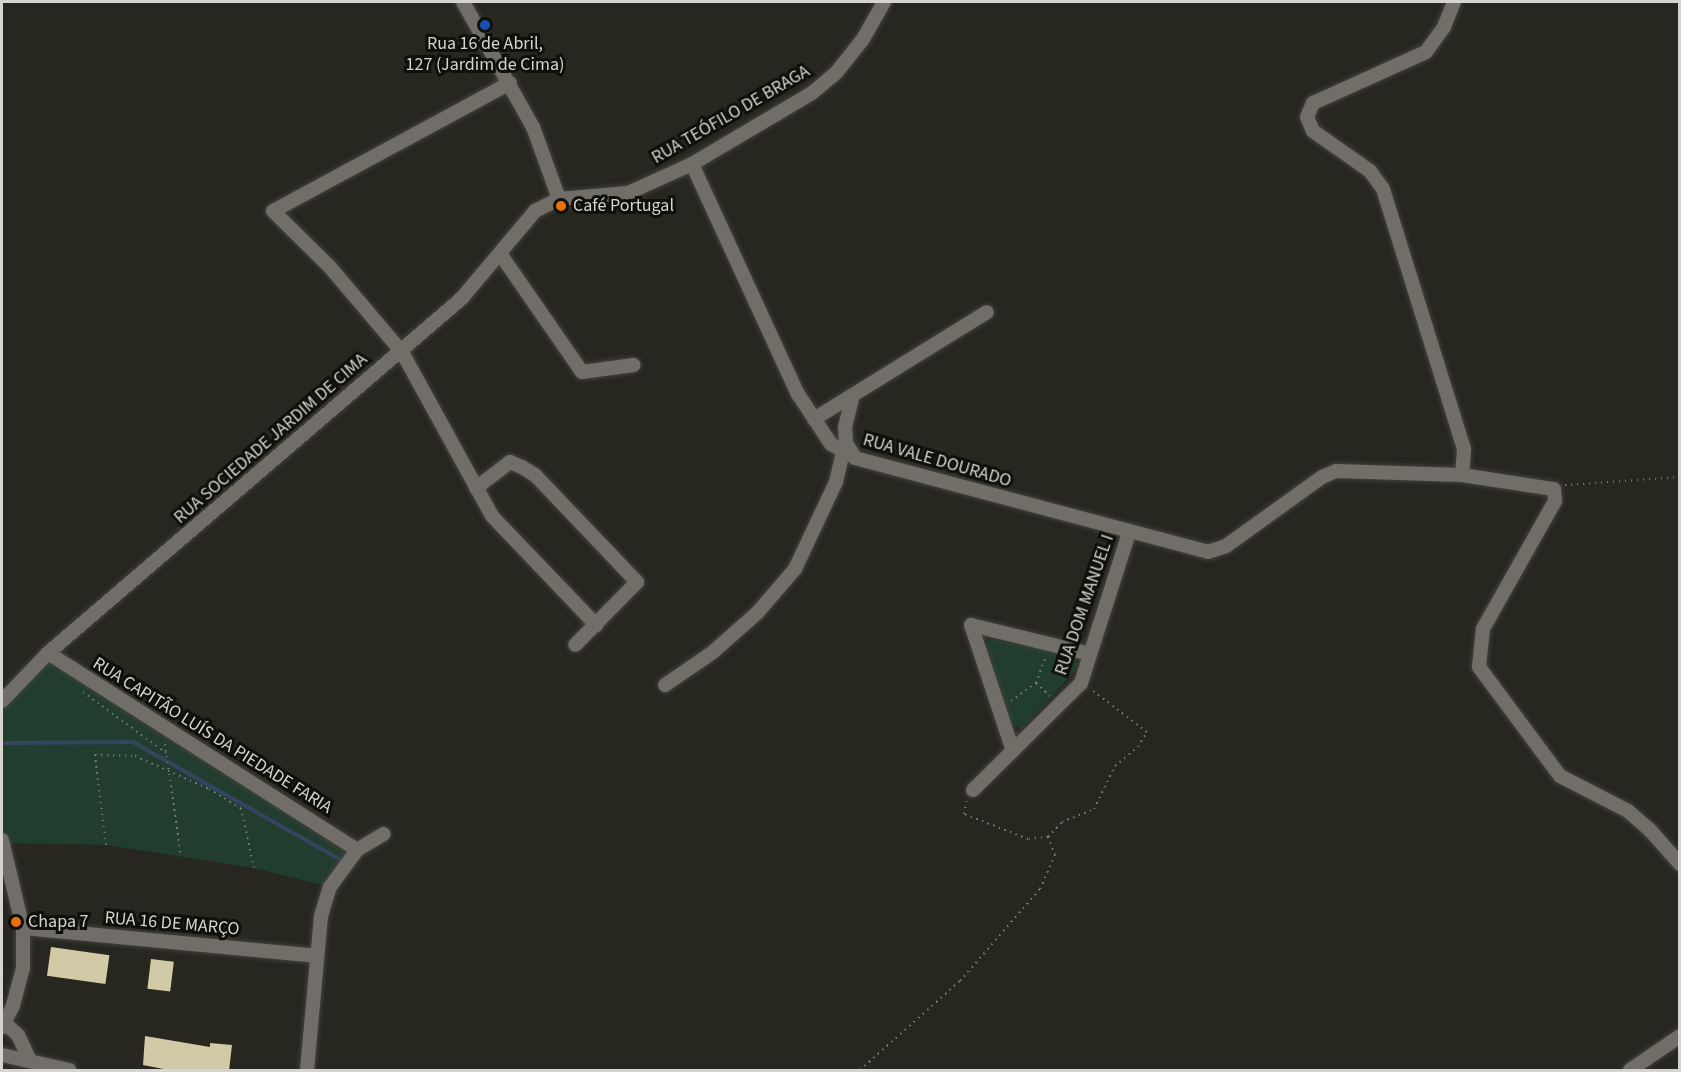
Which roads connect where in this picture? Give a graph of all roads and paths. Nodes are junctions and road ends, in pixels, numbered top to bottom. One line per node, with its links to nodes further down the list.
1 (464, 2): 4 (street)
2 (884, 2): 5 (street, RUA TEÓFILO DE BRAGA)
3 (1454, 2): 14 (street)
4 (510, 83): 6 (street); 9 (street)
5 (692, 164): 6 (street, RUA TEÓFILO DE BRAGA); 12 (street, RUA VALE DOURADO)
6 (559, 199): 7 (street, RUA SOCIEDADE JARDIM DE CIMA)
7 (501, 255): 9 (street, RUA SOCIEDADE JARDIM DE CIMA); 10 (street)
8 (987, 312): 11 (street)
9 (402, 352): 16 (street); 22 (street, RUA SOCIEDADE JARDIM DE CIMA)
10 (634, 365)
11 (853, 395): 12 (street); 13 (street)
12 (814, 419): 13 (street, RUA VALE DOURADO)
13 (849, 454): 18 (street, RUA VALE DOURADO); 27 (street)
14 (1462, 475): 17 (street, RUA VALE DOURADO); 18 (street, RUA VALE DOURADO)
15 (1680, 477): 17 (path)
16 (476, 488): 19 (street); 19 (street)
17 (1554, 489): 40 (street)
18 (1129, 533): 23 (street, RUA DOM MANUEL I)
19 (596, 625): 20 (street)
20 (575, 645)
21 (1047, 651): 26 (path)
22 (48, 653): 24 (street, RUA CAPITÃO LUÍS DA PIEDADE FARIA); 29 (street, RUA SOCIEDADE JARDIM DE CIMA)
23 (1090, 654): 25 (street, RUA DOM MANUEL I); 31 (street)
24 (89, 679): 32 (path); 38 (street, RUA CAPITÃO LUÍS DA PIEDADE FARIA)
25 (1082, 680): 31 (street, RUA DOM MANUEL I); 35 (path)
26 (1036, 683): 28 (path); 30 (path)
27 (665, 685)
28 (1052, 698)
29 (2, 701)
30 (1004, 705)
31 (1013, 751): 33 (street, RUA DOM MANUEL I)
32 (165, 768): 37 (path); 39 (path); 41 (path)
33 (973, 790): 35 (path)
34 (384, 834): 38 (street)
35 (1048, 837): 50 (path)
36 (2, 840): 42 (street)
37 (106, 846)
38 (357, 849): 43 (street)
39 (182, 857)
40 (1680, 864)
41 (254, 868)
42 (23, 928): 43 (street, RUA 16 DE MARÇO); 44 (street)
43 (317, 956): 49 (street)
44 (4, 1026): 47 (street)
45 (1680, 1036): 51 (street)
46 (2, 1055): 47 (street)
47 (30, 1061): 48 (street)
48 (69, 1071)
49 (307, 1071)
50 (860, 1071)
51 (1630, 1071)

